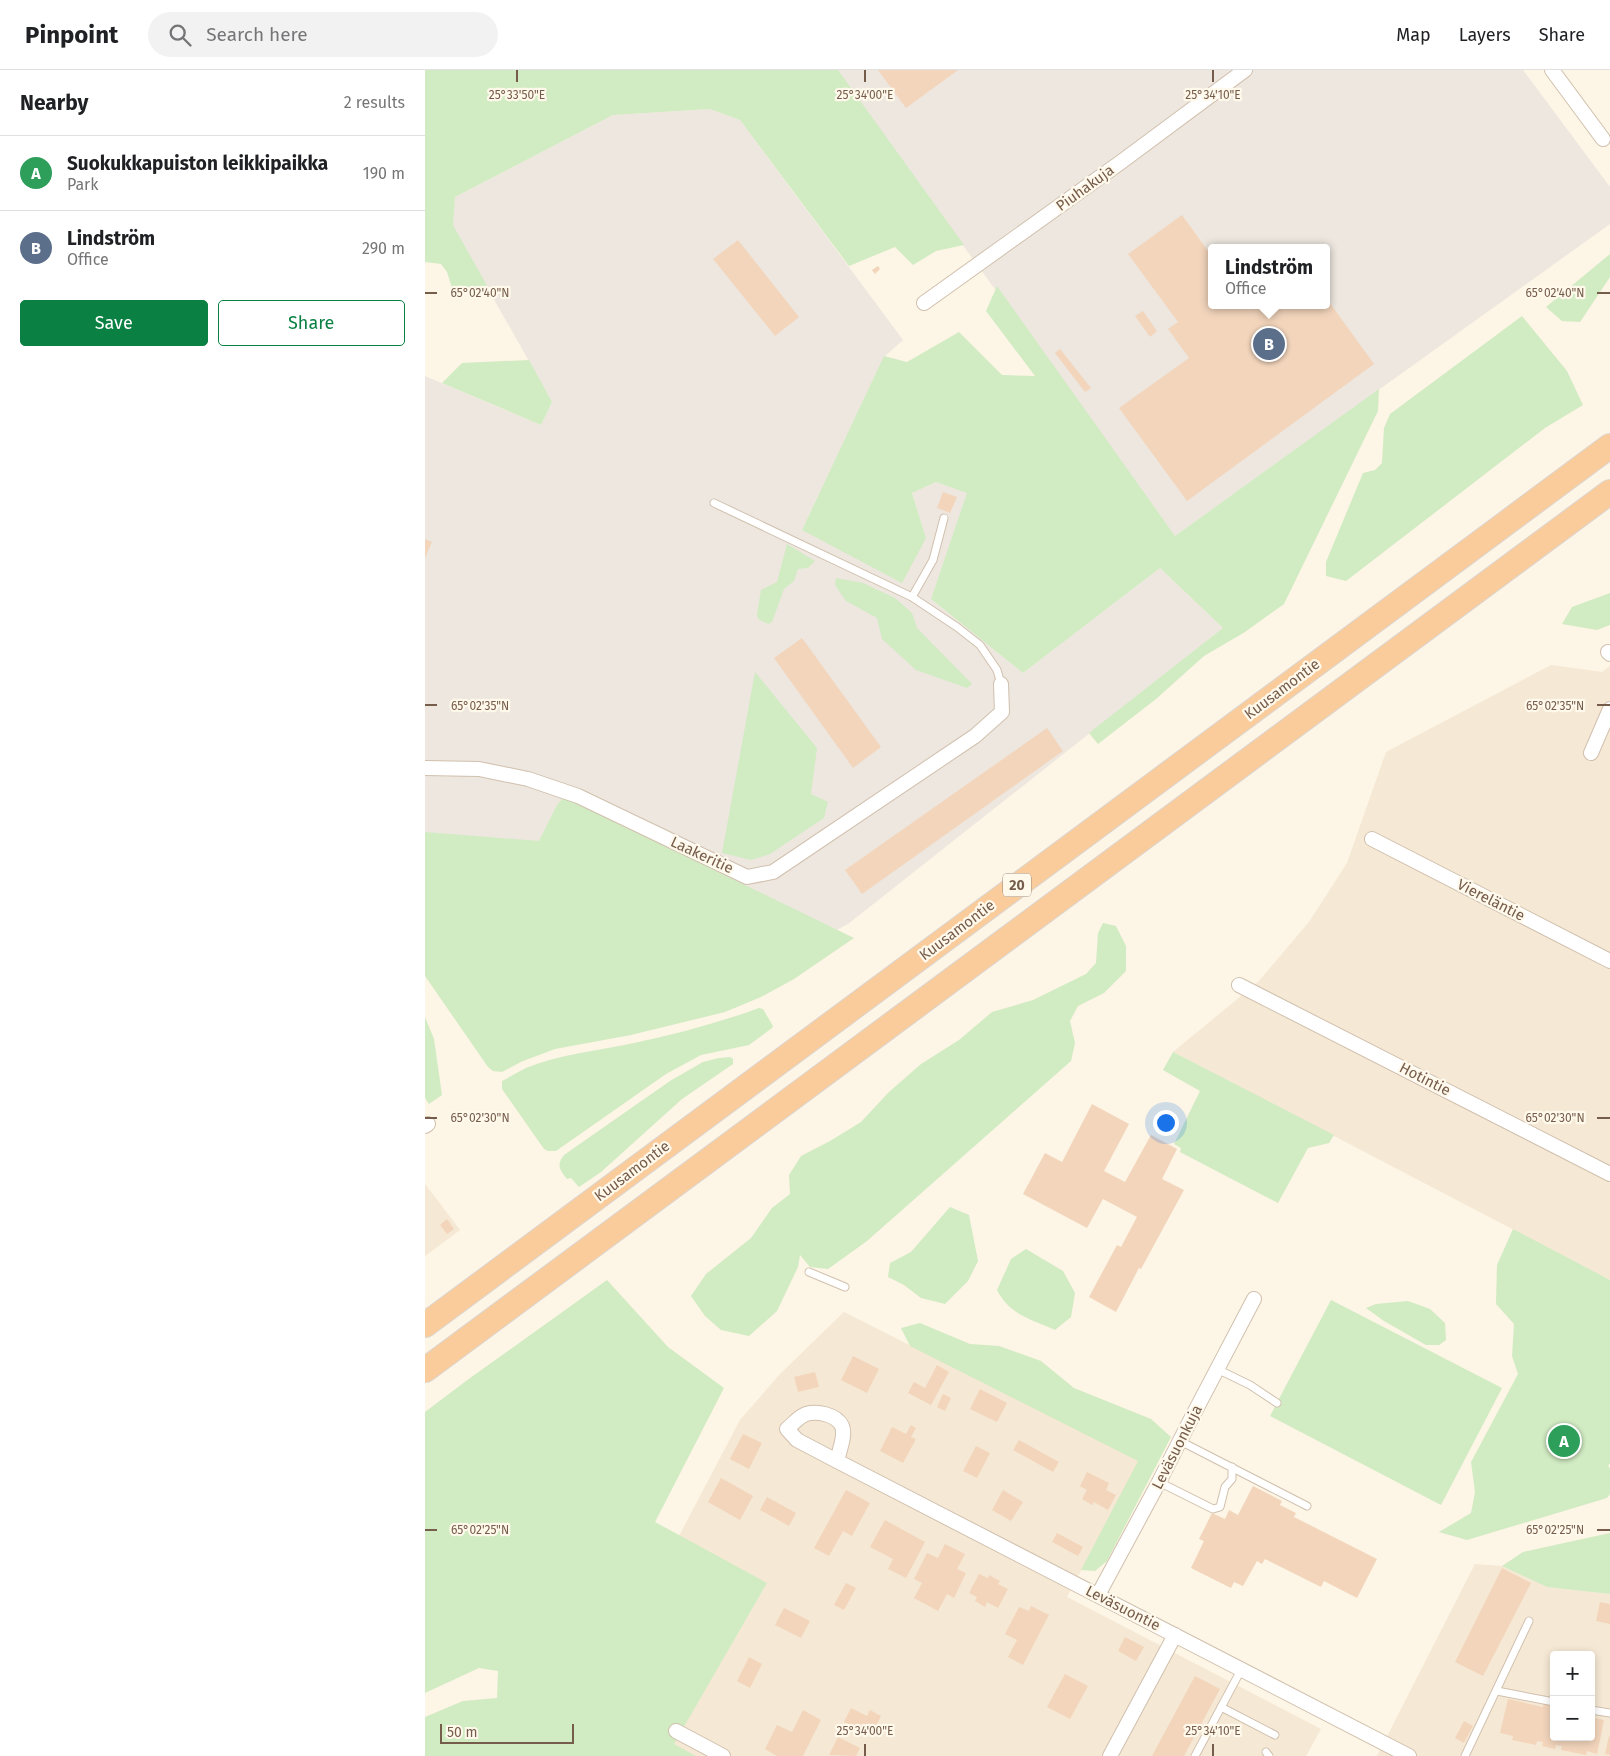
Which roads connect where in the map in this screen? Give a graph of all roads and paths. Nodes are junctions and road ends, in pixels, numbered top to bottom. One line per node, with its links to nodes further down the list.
1 (1245, 70): 4 (street, Piuhakuja)
2 (1552, 70): 3 (street)
3 (1603, 139)
4 (924, 303)
5 (1610, 446): 21 (highway, Kuusamontie / 20)
6 (1610, 492): 23 (highway, 20)
7 (714, 502): 9 (lane)
8 (944, 518): 9 (lane)
9 (912, 597): 10 (lane)
10 (1001, 684): 13 (street, Laakeritie)
11 (1610, 709): 12 (street)
12 (1591, 753)
13 (425, 768)
14 (1373, 839): 15 (street, Viereläntie)
15 (1610, 961)
16 (1239, 985): 17 (street, Hotintie)
17 (1610, 1174)
18 (809, 1272): 19 (lane)
19 (845, 1287)
20 (1254, 1299): 22 (street, Leväsuonkuja)
21 (425, 1325)
22 (1217, 1368): 24 (lane); 25 (street, Leväsuonkuja)
23 (425, 1370)
24 (1277, 1403)
25 (1180, 1441): 27 (lane); 28 (street, Leväsuonkuja)
26 (837, 1461): 30 (street, Leväsuontie)
27 (1233, 1467): 28 (lane); 29 (lane)
28 (1159, 1482): 30 (street, Leväsuonkuja)
29 (1307, 1506)
30 (1098, 1595): 32 (street, Leväsuontie)
31 (1529, 1621): 34 (lane)
32 (1175, 1635): 33 (street, Leväsuontie); 42 (street)
33 (1241, 1670): 36 (lane); 44 (street, Leväsuontie)
34 (1497, 1691): 35 (lane); 45 (lane)
35 (1550, 1701)
36 (1221, 1707): 40 (lane); 43 (lane)
37 (1595, 1711): 38 (lane)
38 (1610, 1713)
39 (676, 1731): 41 (street)
40 (1275, 1735)
41 (723, 1756)
42 (1110, 1756)
43 (1195, 1756)
44 (1409, 1756)
45 (1465, 1756)

